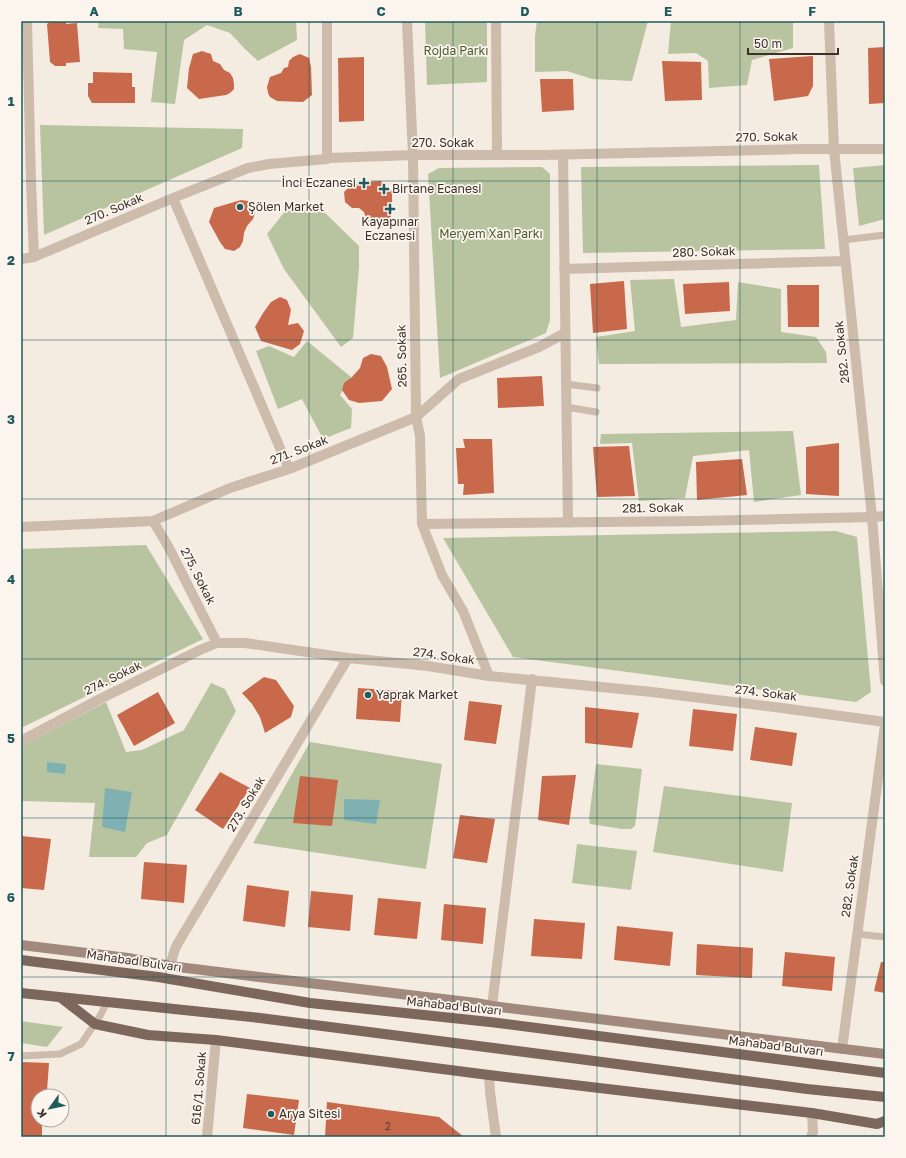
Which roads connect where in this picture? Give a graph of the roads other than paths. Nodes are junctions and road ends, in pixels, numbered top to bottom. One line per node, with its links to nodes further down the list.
1 (28, 21): 15 (street)
2 (327, 21): 11 (street)
3 (407, 21): 9 (street, 265. Sokak)
4 (496, 21): 10 (street)
5 (829, 21): 6 (street, 282. Sokak)
6 (834, 149): 7 (street, 270. Sokak); 8 (street, 270. Sokak); 14 (street, 282. Sokak)
7 (885, 149)
8 (563, 155): 10 (street, 270. Sokak); 18 (street)
9 (413, 156): 10 (street, 270. Sokak); 11 (street, 270. Sokak); 24 (street, 265. Sokak)
10 (497, 156)
11 (327, 159): 12 (street, 270. Sokak)
12 (173, 198): 15 (street, 270. Sokak); 25 (street)
13 (885, 235): 14 (lane)
14 (843, 240): 17 (street, 282. Sokak)
15 (34, 257): 16 (street, 270. Sokak)
16 (21, 259)
17 (845, 261): 18 (street, 280. Sokak); 27 (street, 282. Sokak)
18 (564, 269): 19 (street)
19 (565, 333): 20 (street); 24 (street, 271. Sokak)
20 (566, 384): 21 (lane); 22 (street)
21 (597, 388)
22 (566, 407): 23 (lane); 29 (street)
23 (596, 412)
24 (416, 417): 25 (street, 271. Sokak); 30 (street, 265. Sokak)
25 (289, 469): 28 (street, 271. Sokak)
26 (885, 516): 27 (street, 281. Sokak)
27 (872, 517): 29 (street, 281. Sokak); 36 (street, 282. Sokak)
28 (153, 522): 31 (street, 271. Sokak); 32 (street, 275. Sokak)
29 (568, 522): 30 (street, 281. Sokak)
30 (422, 524): 34 (street, 265. Sokak)
31 (21, 527)
32 (217, 643): 33 (street, 274. Sokak); 38 (street, 274. Sokak)
33 (348, 658): 34 (street, 274. Sokak); 43 (street, 273. Sokak)
34 (490, 676): 35 (street, 274. Sokak)
35 (532, 679): 37 (street, 274. Sokak); 47 (street)
36 (885, 681)
37 (885, 724): 39 (street, 282. Sokak)
38 (21, 742)
39 (857, 934): 40 (lane); 50 (street, 282. Sokak)
40 (885, 937)
41 (21, 945): 43 (main road)
42 (21, 960): 53 (main road, Mahabad Bulvarı)
43 (170, 966): 47 (main road)
44 (21, 993): 45 (main road)
45 (60, 997): 46 (main road); 48 (main road)
46 (107, 1002): 48 (lane); 55 (main road)
47 (492, 1006): 50 (main road)
48 (95, 1024): 49 (main road); 52 (lane)
49 (216, 1040): 54 (main road); 58 (street, 616/1. Sokak)
50 (842, 1050): 51 (main road)
51 (885, 1054)
52 (21, 1056)
53 (885, 1073)
54 (489, 1075): 56 (main road); 59 (street)
55 (885, 1097)
56 (812, 1113): 57 (main road); 60 (street)
57 (885, 1121)
58 (208, 1137)
59 (496, 1137)
60 (811, 1137)

